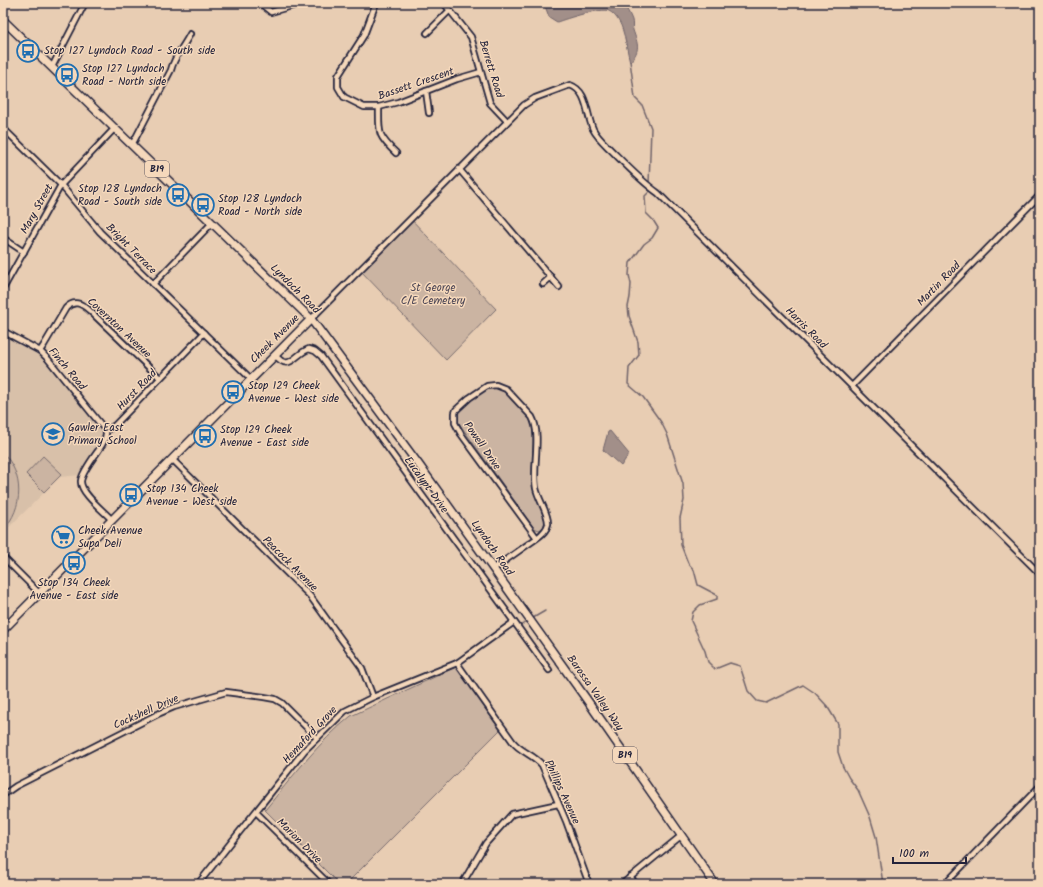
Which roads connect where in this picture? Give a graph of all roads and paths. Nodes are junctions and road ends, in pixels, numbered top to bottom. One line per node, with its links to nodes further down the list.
1 (85, 3): 10 (street)
2 (260, 3): 5 (street)
3 (376, 3): 14 (street, Bassett Crescent)
4 (444, 3): 6 (street, Berrett Road)
5 (292, 6)
6 (450, 10): 8 (street); 11 (street, Berrett Road)
7 (3, 20): 10 (main road, Lyndoch Road / B19)
8 (427, 33)
9 (190, 34): 19 (street)
10 (52, 67): 18 (main road, Lyndoch Road / B19)
11 (481, 72): 13 (street, Bassett Crescent); 16 (street, Berrett Road)
12 (573, 86): 16 (street, Cheek Avenue); 39 (street, Harris Road)
13 (426, 91): 14 (street, Bassett Crescent); 15 (street)
14 (379, 107): 20 (street)
15 (429, 114)
16 (506, 121): 21 (street, Cheek Avenue)
17 (3, 128): 22 (street, Bright Terrace)
18 (115, 128): 19 (main road, Lyndoch Road / B19); 22 (street, Mary Street)
19 (132, 145): 24 (main road, Lyndoch Road / B19)
20 (396, 153)
21 (459, 169): 27 (street); 32 (street, Cheek Avenue)
22 (61, 185): 26 (street, Mary Street); 28 (street, Bright Terrace)
23 (1040, 195): 39 (street, Martin Road)
24 (212, 223): 28 (street); 32 (main road, Lyndoch Road / B19)
25 (3, 238): 26 (street)
26 (24, 252): 31 (street, Mary Street)
27 (551, 277): 29 (street); 30 (street)
28 (153, 284): 34 (street, Bright Terrace)
29 (543, 284)
30 (559, 287)
31 (3, 289)
32 (311, 319): 36 (main road, Cheek Avenue); 45 (main road, Lyndoch Road / B19)
33 (3, 331): 35 (street, Finch Road)
34 (204, 333): 37 (street, Hurst Road); 38 (street, Bright Terrace)
35 (40, 351): 37 (street, Covernton Avenue); 40 (street, Finch Road)
36 (275, 355): 38 (main road, Cheek Avenue); 49 (street, Eucalypt Drive)
37 (160, 378): 40 (street, Hurst Road)
38 (251, 379): 41 (main road, Cheek Avenue)
39 (852, 386): 46 (street, Harris Road)
40 (106, 431): 42 (street, Hurst Road)
41 (172, 459): 42 (main road, Cheek Avenue); 53 (street, Peacock Avenue)
42 (112, 520): 47 (main road, Cheek Avenue)
43 (537, 538): 43 (street, Powell Drive); 45 (street, Powell Drive)
44 (3, 557): 47 (street)
45 (493, 569): 48 (main road, Lyndoch Road / B19)
46 (1040, 574)
47 (39, 593): 50 (main road, Cheek Avenue)
48 (525, 614): 59 (main road, Barossa Valley Way / B19)
49 (514, 622): 51 (street, Hemaford Grove); 52 (street, Eucalypt Drive)
50 (3, 630)
51 (457, 664): 53 (street, Hemaford Grove); 57 (street, Phillips Avenue)
52 (549, 670)
53 (373, 697): 54 (street, Hemaford Grove)
54 (317, 738): 56 (street, Cockshell Drive); 58 (street, Hemaford Grove)
55 (1040, 786): 68 (street)
56 (3, 795)
57 (558, 804): 63 (street); 64 (street, Phillips Avenue)
58 (256, 812): 61 (street, Hemaford Grove); 62 (street, Marion Drive)
59 (682, 835): 60 (street); 67 (main road, Barossa Valley Way / B19)
60 (630, 877): 65 (street); 66 (street)
61 (198, 884)
62 (329, 884)
63 (462, 884)
64 (589, 884)
65 (622, 884)
66 (636, 884)
67 (716, 884)
68 (945, 884)

